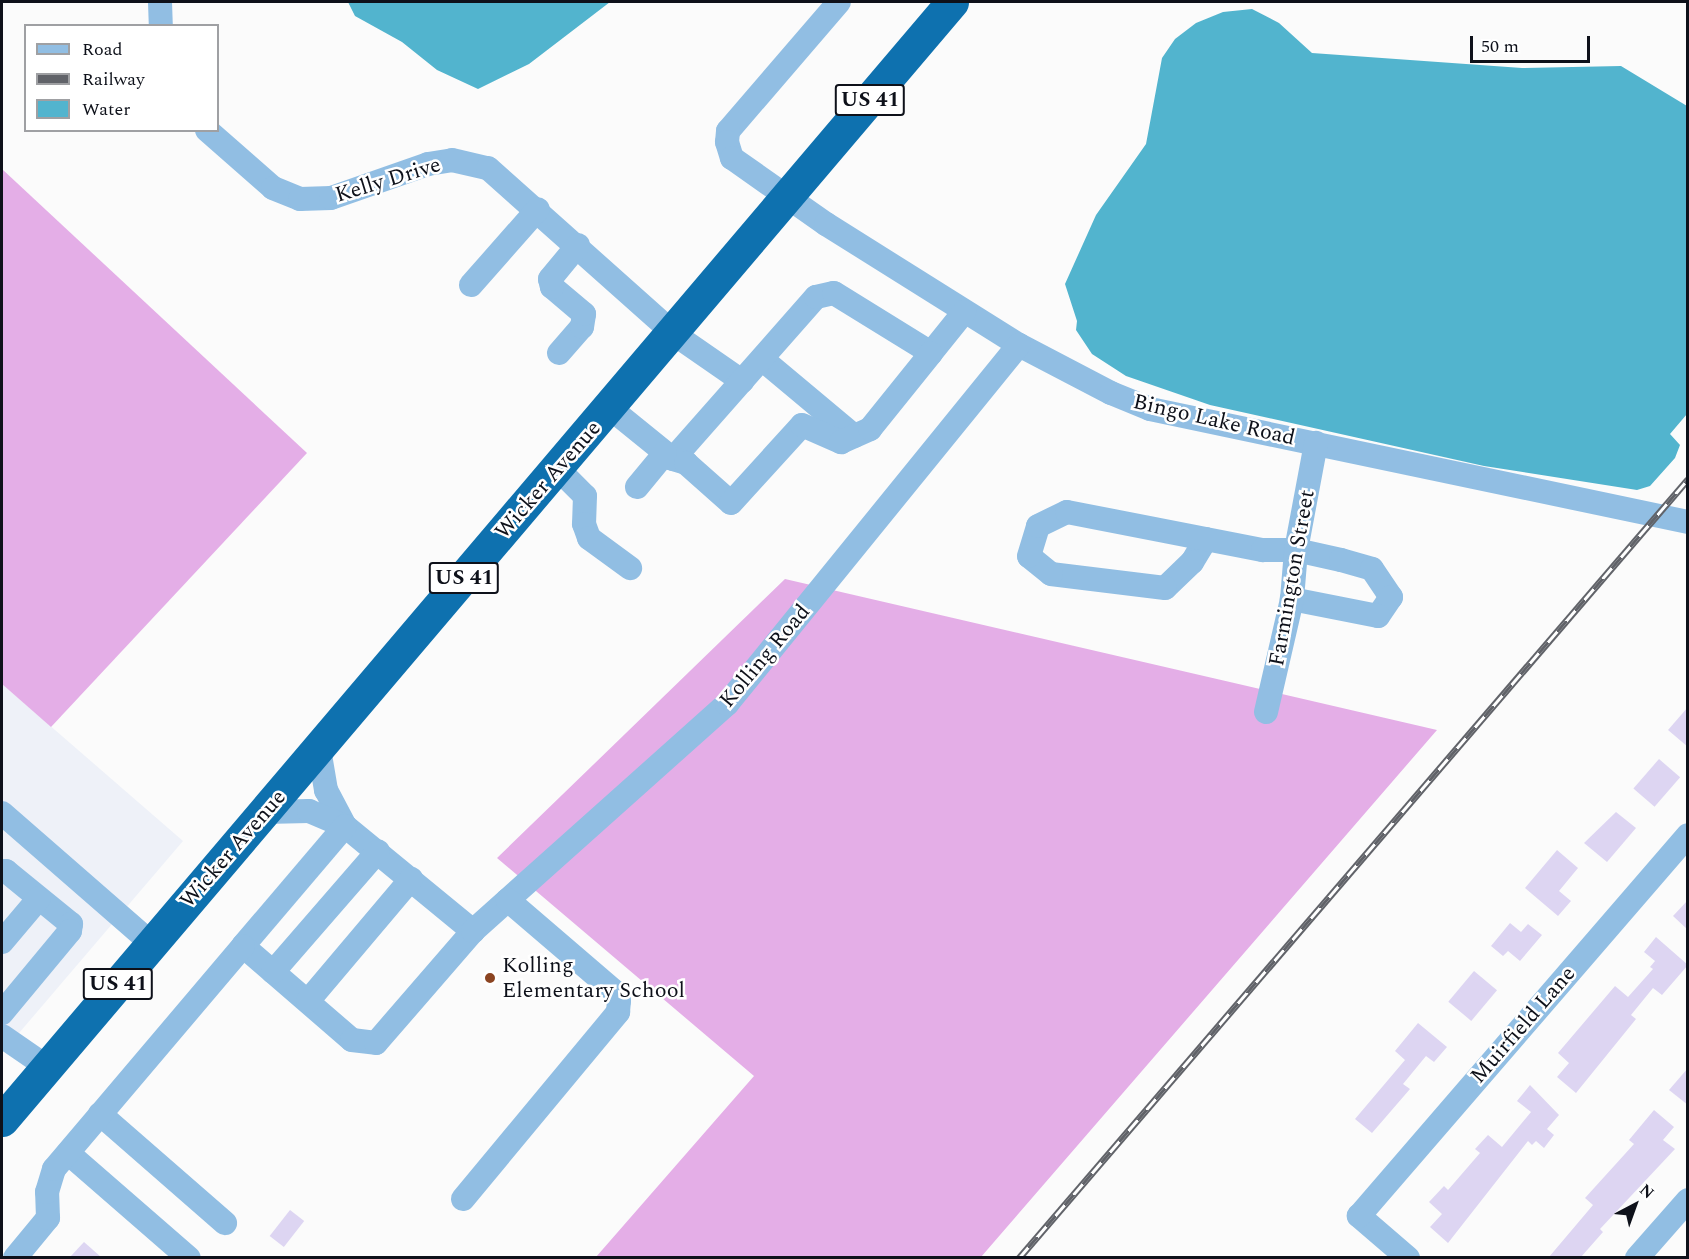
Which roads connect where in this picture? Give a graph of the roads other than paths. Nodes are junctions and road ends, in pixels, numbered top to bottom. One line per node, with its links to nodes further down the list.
1 (160, 2): 4 (street)
2 (839, 2): 6 (street, Bingo Lake Road)
3 (952, 2): 6 (highway, Wicker Avenue / US 41)
4 (161, 24)
5 (209, 132): 7 (street, Kelly Drive)
6 (788, 198): 10 (street, Bingo Lake Road); 11 (highway, Wicker Avenue / US 41)
7 (538, 209): 8 (street, Kelly Drive); 9 (street)
8 (578, 245): 11 (street, Kelly Drive); 13 (street)
9 (471, 285)
10 (964, 312): 12 (street, Bingo Lake Road); 14 (street)
11 (674, 334): 16 (street, Kelly Drive); 17 (highway, Wicker Avenue / US 41)
12 (1019, 345): 19 (street, Bingo Lake Road); 38 (street, Kolling Road)
13 (559, 353)
14 (931, 353): 15 (street); 18 (street)
15 (762, 359): 16 (street); 18 (street)
16 (742, 381): 20 (street)
17 (610, 408): 20 (street); 21 (highway, Wicker Avenue / US 41)
18 (854, 436): 20 (street)
19 (1316, 443): 23 (street, Bingo Lake Road); 25 (street, Farmington Street)
20 (669, 456): 22 (street)
21 (558, 469): 26 (street); 29 (highway, Wicker Avenue / US 41)
22 (637, 487)
23 (1688, 522)
24 (1206, 539): 24 (street); 25 (street)
25 (1296, 550): 27 (street, Farmington Street); 27 (street)
26 (630, 568)
27 (1292, 599): 28 (street, Farmington Street)
28 (1266, 712)
29 (319, 748): 30 (highway, Wicker Avenue / US 41); 32 (street)
30 (265, 812): 32 (street); 41 (highway, Wicker Avenue / US 41)
31 (2, 813): 41 (street)
32 (345, 826): 34 (street); 42 (street)
33 (1688, 835): 56 (street, Muirfield Lane)
34 (378, 851): 36 (street); 43 (street)
35 (2, 871): 37 (street)
36 (411, 879): 39 (street); 44 (street)
37 (39, 897): 40 (street); 45 (street)
38 (508, 900): 39 (street, Kolling Road); 51 (street)
39 (473, 931): 44 (street, Kolling Road)
40 (2, 942)
41 (152, 944): 47 (highway, Wicker Avenue / US 41)
42 (243, 946): 43 (street); 48 (street)
43 (273, 972): 44 (street)
44 (308, 1002)
45 (2, 1013)
46 (2, 1036): 47 (street)
47 (47, 1067): 49 (highway, Wicker Avenue / US 41)
48 (100, 1114): 50 (street); 53 (street)
49 (2, 1120)
50 (68, 1153): 54 (street); 55 (street)
51 (463, 1199)
52 (1688, 1200): 57 (street)
53 (225, 1223)
54 (15, 1257)
55 (189, 1257)
56 (1408, 1257)
57 (1637, 1257)

